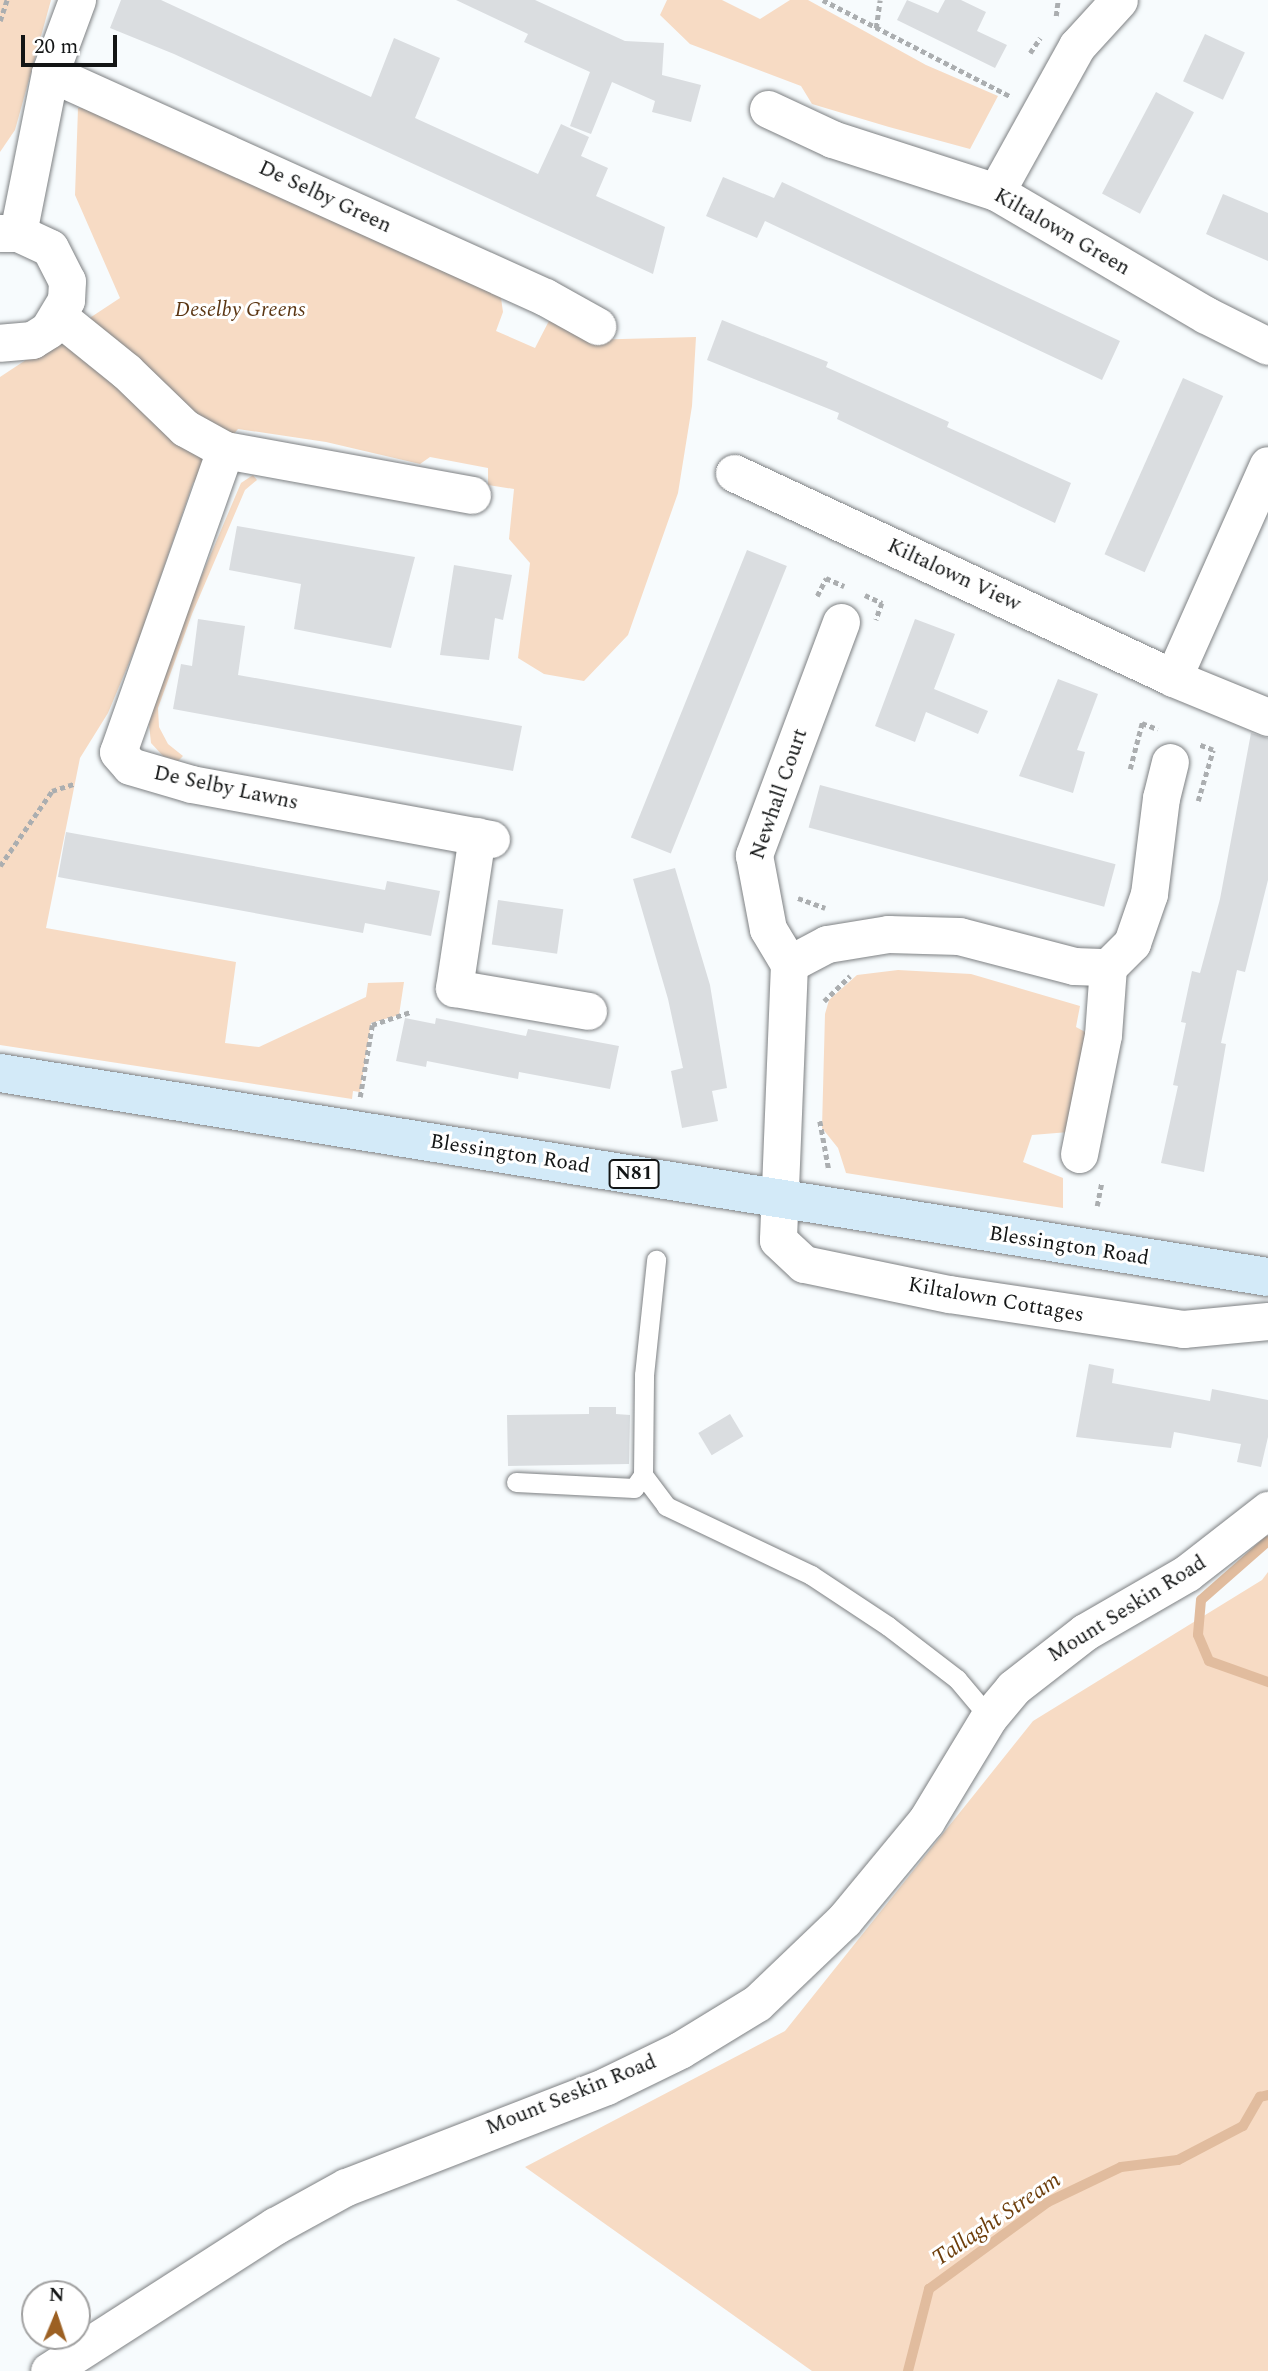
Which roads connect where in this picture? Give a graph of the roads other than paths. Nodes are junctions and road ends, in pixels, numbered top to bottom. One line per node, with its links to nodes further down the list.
1 (77, 0): 3 (street)
2 (1119, 0): 5 (street)
3 (50, 73): 6 (street); 8 (street, De Selby Green)
4 (768, 109): 5 (street, Kiltalown Green)
5 (996, 192): 10 (street, Kiltalown Green)
6 (9, 233): 7 (street)
7 (59, 317): 9 (street); 11 (street)
8 (597, 326)
9 (0, 343)
10 (1268, 346)
11 (225, 450): 14 (street); 21 (street, De Selby Lawns)
12 (1268, 465): 16 (street)
13 (734, 473): 16 (street, Kiltalown View)
14 (472, 495)
15 (841, 622): 19 (street, Newhall Court)
16 (1172, 678): 17 (street, Kiltalown View)
17 (1268, 717)
18 (1170, 762): 20 (street)
19 (789, 964): 20 (street); 24 (street)
20 (1108, 967): 23 (street)
21 (587, 1011)
22 (0, 1073): 24 (main road, Blessington Road / N81)
23 (1079, 1154)
24 (780, 1197): 26 (main road, Blessington Road / N81); 27 (street, Kiltalown Cottages)
25 (656, 1260): 28 (lane)
26 (1268, 1277)
27 (1268, 1321)
28 (643, 1475): 29 (lane); 31 (lane)
29 (516, 1482)
30 (1268, 1510): 31 (street, Mount Seskin Road)
31 (989, 1717): 32 (street, Mount Seskin Road)
32 (49, 2371)

